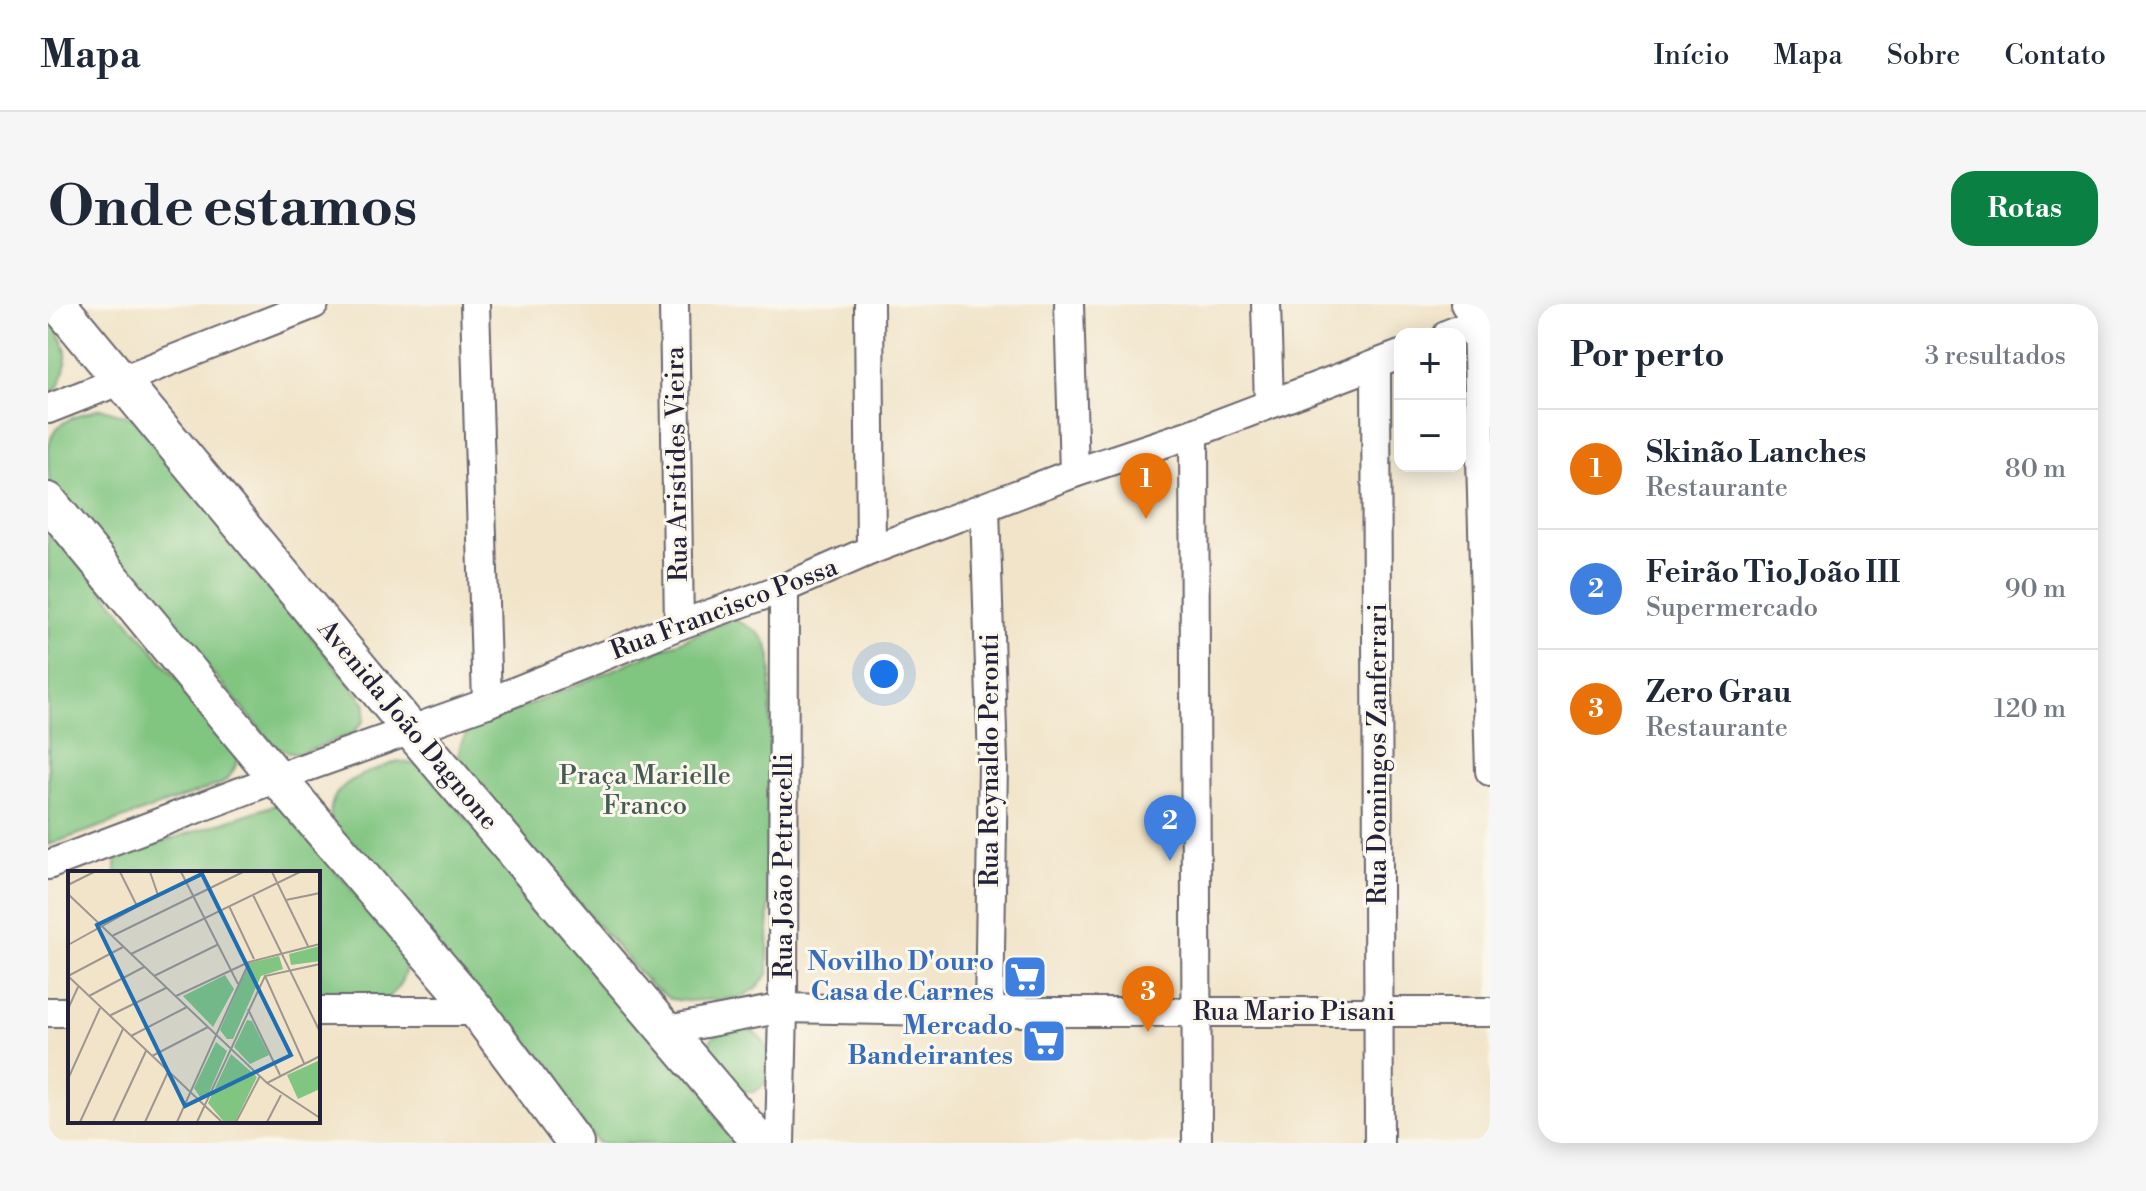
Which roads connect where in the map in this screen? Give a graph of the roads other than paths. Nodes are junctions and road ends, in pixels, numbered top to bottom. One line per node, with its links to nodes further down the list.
1 (58, 304): 11 (street, Avenida João Dagnone)
2 (314, 304): 11 (street)
3 (475, 304): 22 (street)
4 (674, 304): 21 (street, Rua Aristides Vieira)
5 (869, 304): 18 (street)
6 (1069, 304): 15 (street)
7 (1266, 304): 12 (street)
8 (1477, 314): 9 (street); 20 (street)
9 (1457, 328)
10 (1388, 360): 12 (street, Rua Francisco Possa); 32 (street, Rua Domingos Zanferrari)
11 (121, 380): 13 (street); 23 (street, Avenida João Dagnone)
12 (1269, 404): 14 (street, Rua Francisco Possa)
13 (48, 409)
14 (1194, 433): 15 (street, Rua Francisco Possa); 31 (street)
15 (1074, 473): 17 (street, Rua Francisco Possa)
16 (48, 501): 25 (street)
17 (985, 508): 18 (street, Rua Francisco Possa); 30 (street, Rua Reynaldo Peronti)
18 (871, 550): 19 (street, Rua Francisco Possa)
19 (784, 588): 21 (street, Rua Francisco Possa); 27 (street, Rua João Petrucelli)
20 (1488, 619): 24 (street)
21 (679, 625): 22 (street, Rua Francisco Possa)
22 (487, 703): 23 (street, Rua Francisco Possa)
23 (410, 729): 25 (street, Rua Francisco Possa); 34 (street, Avenida João Dagnone)
24 (1490, 771)
25 (278, 779): 26 (street, Rua Francisco Possa); 29 (street)
26 (48, 865)
27 (783, 1008): 30 (street, Rua Mario Pisani); 34 (street, Rua Mario Pisani); 37 (street, Rua João Petrucelli)
28 (320, 1011): 29 (street)
29 (477, 1011): 35 (street)
30 (989, 1012): 31 (street, Rua Mario Pisani)
31 (1197, 1012): 32 (street, Rua Mario Pisani); 38 (street)
32 (1380, 1012): 33 (street, Rua Mario Pisani); 39 (street, Rua Domingos Zanferrari)
33 (1490, 1012)
34 (668, 1030): 36 (street, Avenida João Dagnone)
35 (575, 1143)
36 (761, 1143)
37 (780, 1143)
38 (1197, 1143)
39 (1379, 1143)

